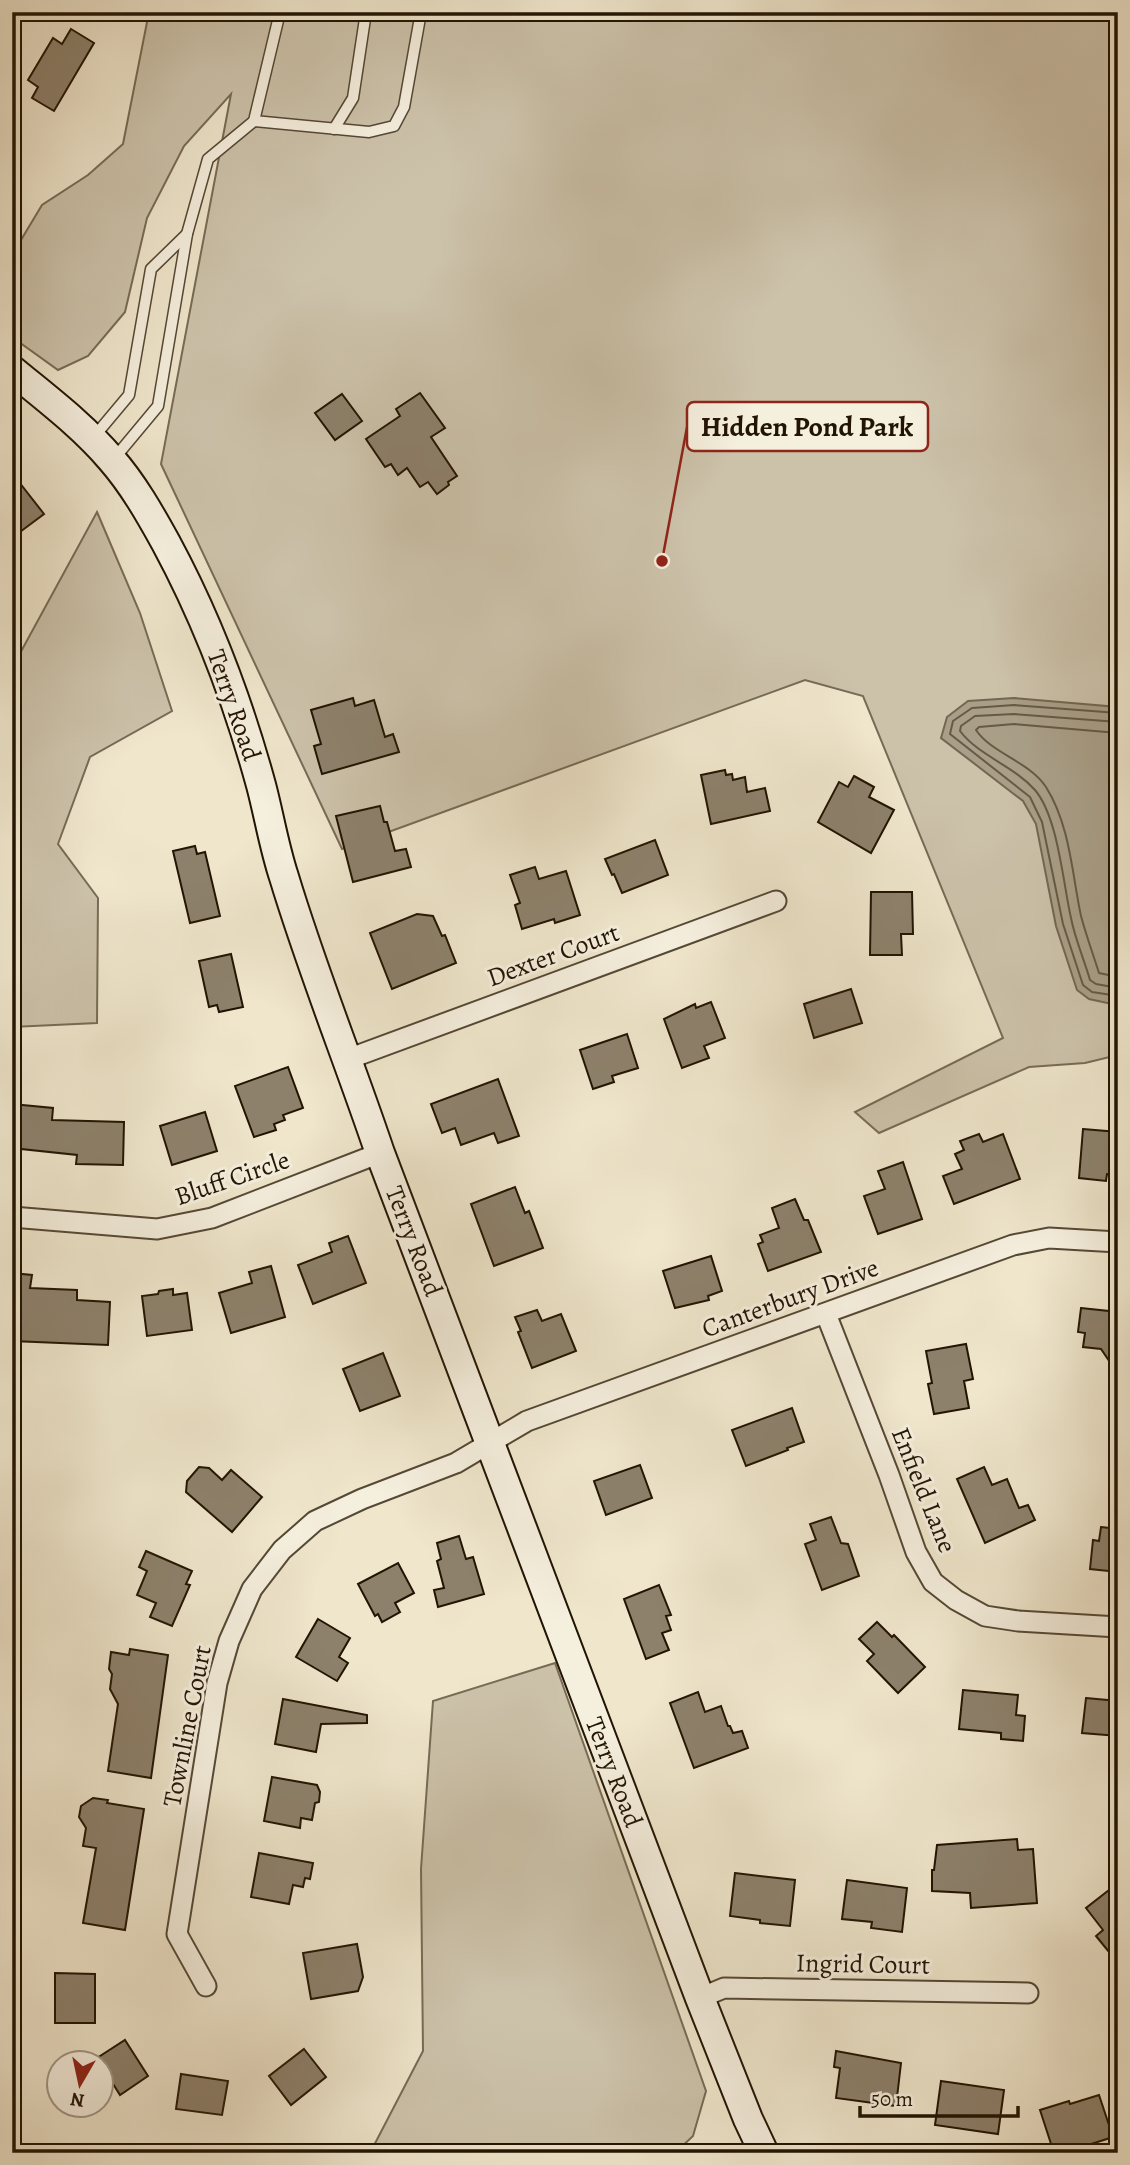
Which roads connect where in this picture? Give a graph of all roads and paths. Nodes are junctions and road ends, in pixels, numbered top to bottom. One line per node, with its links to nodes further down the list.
1 (280, 12): 4 (lane)
2 (366, 12): 5 (lane)
3 (421, 12): 5 (lane)
4 (254, 121): 5 (lane); 6 (lane)
5 (334, 129)
6 (187, 234): 8 (lane); 9 (lane)
7 (12, 370): 8 (street, Terry Road)
8 (92, 439): 9 (street, Terry Road)
9 (113, 460): 11 (street, Terry Road)
10 (776, 901): 11 (street, Dexter Court)
11 (348, 1059): 12 (street, Terry Road)
12 (380, 1153): 13 (street, Bluff Circle); 16 (street, Terry Road)
13 (12, 1217)
14 (1118, 1242): 15 (street, Canterbury Drive)
15 (826, 1314): 16 (street, Canterbury Drive); 17 (street, Enfield Lane)
16 (490, 1444): 18 (street, Townline Court); 20 (street, Terry Road)
17 (1118, 1627)
18 (206, 1986)
19 (1028, 1993): 20 (street, Ingrid Court)
20 (700, 1998): 21 (street, Terry Road)
21 (725, 2061): 22 (street); 23 (street, Terry Road)
22 (744, 2153)
23 (764, 2153)

